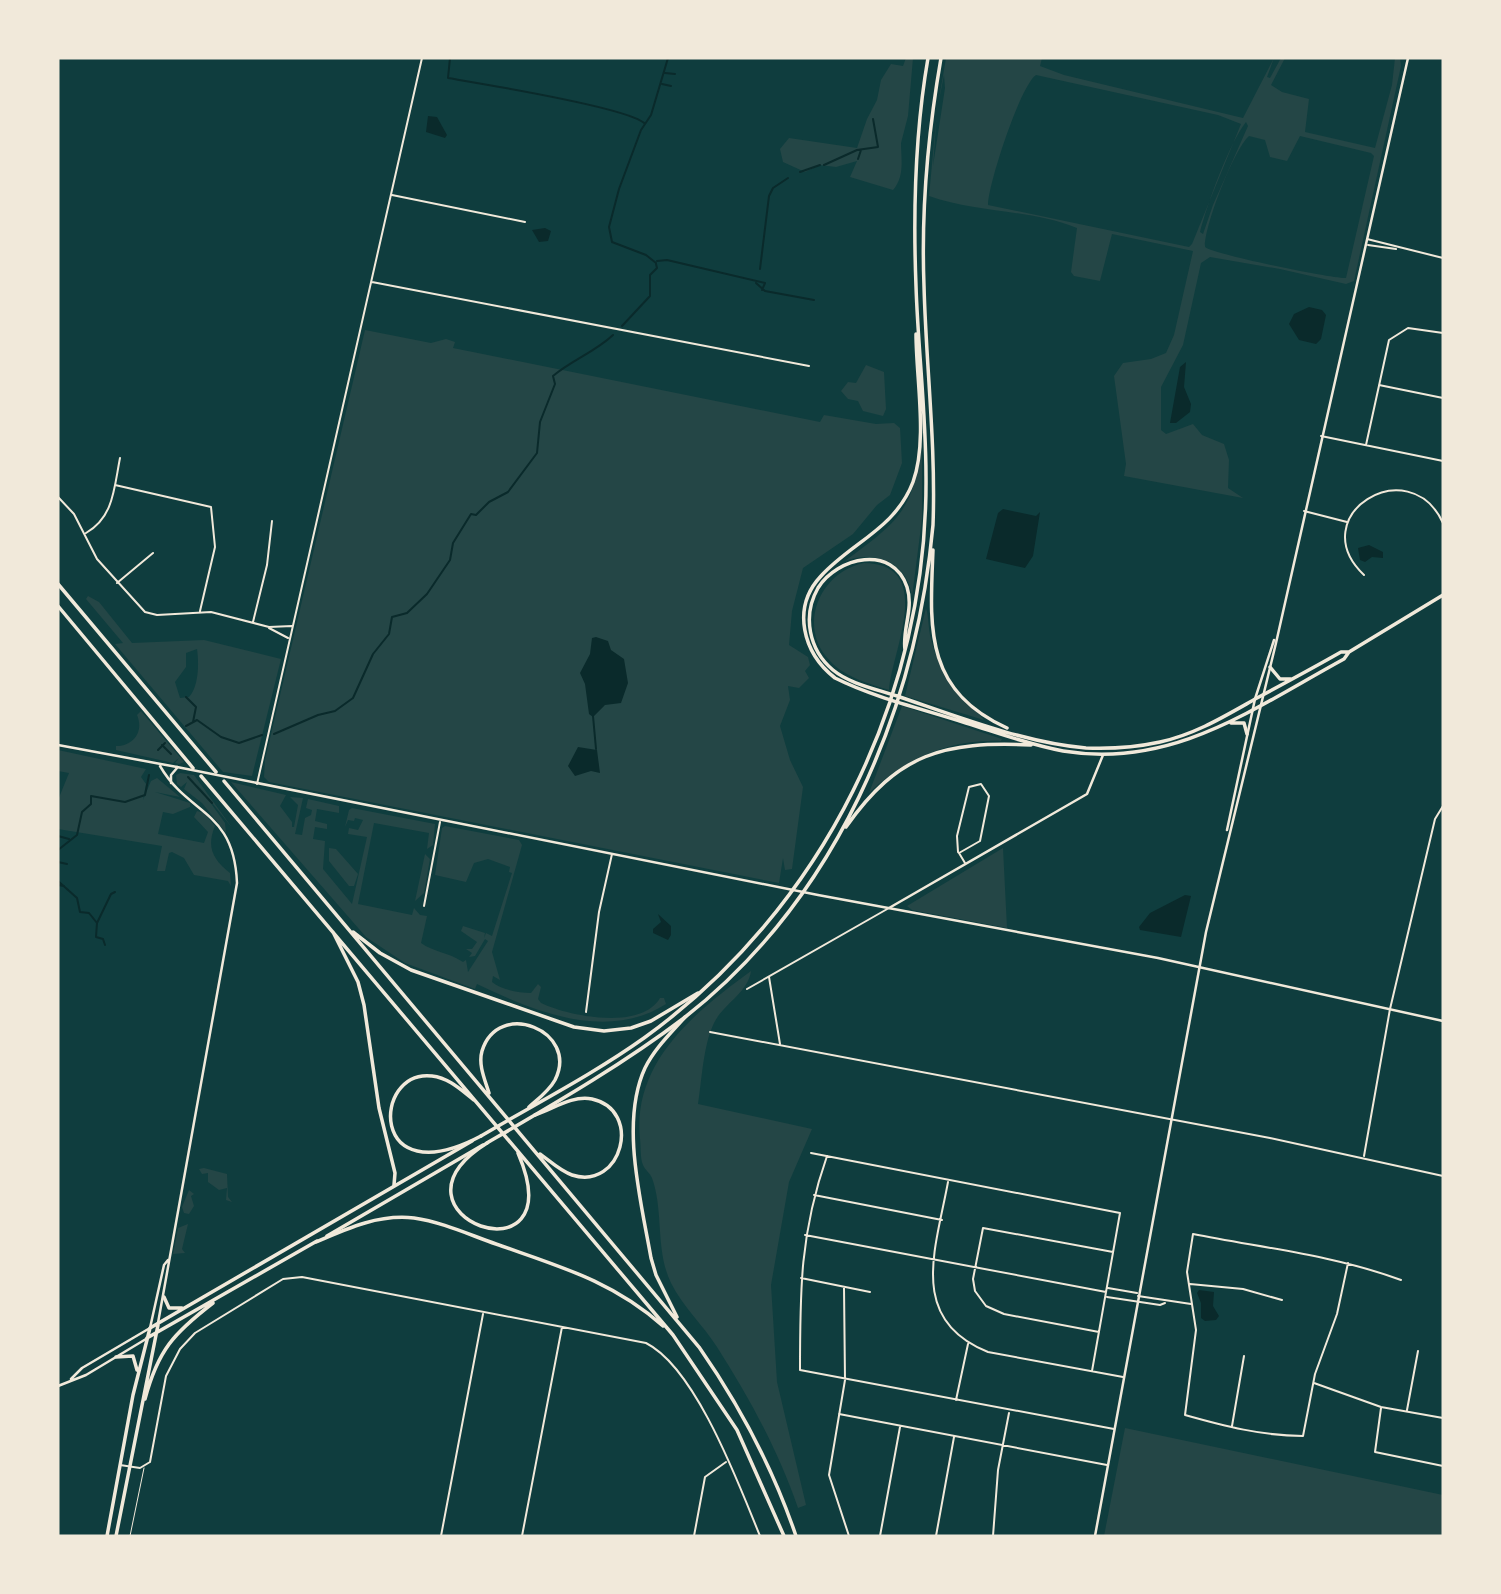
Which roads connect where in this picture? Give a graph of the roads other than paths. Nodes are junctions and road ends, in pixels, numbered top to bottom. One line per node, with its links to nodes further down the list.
1 (422, 58): 5 (street)
2 (928, 58): 12 (highway)
3 (941, 58): 27 (highway)
4 (1408, 58): 7 (main road)
5 (391, 195): 6 (street); 11 (street)
6 (526, 222)
7 (1366, 239): 8 (main road); 9 (street)
8 (1365, 245): 9 (street); 17 (main road)
9 (1397, 249): 10 (street)
10 (1443, 258)
11 (371, 282): 14 (street); 37 (street)
12 (918, 318): 42 (highway); 45 (highway)
13 (1443, 333): 15 (street)
14 (809, 366)
15 (1378, 385): 16 (street); 18 (street)
16 (1443, 398)
17 (1321, 436): 18 (street); 23 (main road)
18 (1366, 445): 20 (street)
19 (120, 458): 21 (street)
20 (1443, 461)
21 (115, 485): 28 (street); 35 (street)
22 (58, 497): 28 (street)
23 (1304, 511): 25 (street); 40 (main road)
24 (272, 521): 36 (street)
25 (1348, 523): 26 (street); 30 (street)
26 (1443, 523)
27 (933, 525): 53 (highway); 68 (highway)
28 (84, 534): 31 (street)
29 (153, 553): 31 (street)
30 (1364, 575)
31 (117, 583): 35 (street)
32 (58, 584): 60 (highway)
33 (1443, 594): 41 (highway)
34 (58, 606): 58 (highway)
35 (200, 612): 36 (street)
36 (253, 622): 38 (street)
37 (292, 625): 38 (street); 39 (street)
38 (269, 627): 39 (street)
39 (289, 639): 63 (street)
40 (1275, 639): 43 (main road); 47 (main road)
41 (1349, 652): 44 (highway); 49 (highway)
42 (905, 656): 45 (highway); 79 (highway)
43 (1270, 667): 44 (highway); 46 (main road)
44 (1296, 678): 46 (highway)
45 (877, 691): 48 (highway)
46 (1263, 695): 47 (highway); 49 (main road)
47 (1255, 699): 50 (main road); 53 (highway)
48 (914, 704): 53 (highway); 55 (highway)
49 (1261, 704): 50 (highway); 67 (main road)
50 (1254, 708): 51 (highway); 52 (main road)
51 (1226, 724): 52 (highway); 56 (highway)
52 (1247, 734): 67 (main road)
53 (1024, 736)
54 (58, 745): 57 (main road)
55 (1037, 746): 56 (highway); 68 (highway)
56 (1103, 755): 71 (main road)
57 (160, 766): 59 (main road); 64 (main road)
58 (194, 768)
59 (175, 769): 63 (main road); 64 (main road)
60 (216, 772)
61 (201, 776): 74 (highway)
62 (223, 780): 75 (highway)
63 (257, 784): 66 (main road)
64 (172, 786): 107 (main road)
65 (1443, 806): 80 (street)
66 (440, 821): 70 (main road); 72 (street)
67 (1227, 833): 76 (main road)
68 (838, 837): 82 (highway)
69 (959, 853): 69 (street); 71 (street)
70 (612, 854): 73 (main road); 81 (street)
71 (965, 864): 73 (main road)
72 (424, 906)
73 (889, 908): 76 (main road); 77 (street)
74 (328, 924): 87 (highway); 100 (highway)
75 (349, 929): 79 (highway); 86 (highway)
76 (1199, 967): 80 (main road); 90 (main road)
77 (769, 976): 78 (street); 85 (street)
78 (747, 989)
79 (698, 993): 88 (highway)
80 (1390, 1009): 83 (main road); 97 (street)
81 (586, 1012)
82 (685, 1017): 89 (highway); 127 (highway)
83 (1443, 1021)
84 (710, 1032): 85 (street)
85 (780, 1045): 90 (street)
86 (490, 1096): 88 (highway); 94 (highway)
87 (479, 1103): 91 (highway); 93 (highway)
88 (527, 1108): 91 (highway)
89 (533, 1116): 92 (highway); 94 (highway)
90 (1170, 1119): 97 (street); 117 (main road)
91 (479, 1137): 100 (highway)
92 (485, 1144): 93 (highway); 104 (highway)
93 (516, 1148): 132 (highway)
94 (533, 1149): 127 (highway)
95 (811, 1153): 96 (street)
96 (827, 1156): 99 (street); 101 (street)
97 (1363, 1157): 98 (street)
98 (1443, 1176)
99 (949, 1180): 102 (street); 105 (street)
100 (394, 1185): 124 (highway)
101 (813, 1195): 102 (street); 103 (street)
102 (942, 1220): 106 (street)
103 (805, 1235): 106 (street); 110 (street)
104 (316, 1242): 115 (highway); 132 (highway)
105 (1114, 1252): 109 (street); 114 (street)
106 (934, 1259): 109 (street); 134 (street)
107 (168, 1260): 119 (main road); 129 (main road)
108 (1348, 1263): 111 (street); 112 (street); 143 (street)
109 (974, 1267): 114 (street); 130 (street)
110 (800, 1278): 113 (street); 142 (street)
111 (1401, 1280)
112 (1189, 1284): 120 (street); 123 (street)
113 (845, 1287): 116 (street); 142 (street)
114 (1107, 1290): 117 (street); 118 (street)
115 (228, 1292): 131 (highway); 150 (highway)
116 (870, 1292)
117 (1139, 1295): 121 (main road); 122 (street)
118 (1106, 1296): 121 (street); 130 (street)
119 (164, 1297): 124 (highway); 126 (main road)
120 (1282, 1300)
121 (1137, 1302): 122 (street); 139 (main road)
122 (1165, 1303): 123 (street)
123 (1192, 1304): 153 (street)
124 (184, 1308): 126 (highway)
125 (484, 1312): 128 (street); 162 (street); 166 (street)
126 (158, 1323): 129 (highway); 131 (highway)
127 (681, 1325): 171 (highway)
128 (562, 1327): 157 (street); 167 (street)
129 (150, 1328): 133 (highway); 141 (main road)
130 (1099, 1332): 138 (street)
131 (154, 1335): 133 (highway); 150 (highway)
132 (673, 1335): 170 (highway)
133 (146, 1339): 137 (main road); 140 (highway)
134 (968, 1344): 138 (street); 145 (street)
135 (1418, 1351): 147 (street)
136 (1244, 1356): 153 (street)
137 (116, 1357): 140 (highway); 141 (main road)
138 (1092, 1371): 139 (street)
139 (1123, 1377): 154 (main road)
140 (137, 1378): 158 (highway)
141 (71, 1379): 144 (main road)
142 (845, 1380): 145 (street); 149 (street)
143 (1313, 1383): 146 (street); 153 (street)
144 (58, 1386)
145 (956, 1401): 148 (street)
146 (1381, 1407): 147 (street); 160 (street)
147 (1406, 1411): 151 (street)
148 (1009, 1412): 154 (street); 156 (street)
149 (839, 1414): 152 (street); 172 (street)
150 (140, 1415): 161 (highway)
151 (1443, 1418)
152 (900, 1426): 155 (street); 173 (street)
153 (1231, 1427)
154 (1114, 1429): 159 (main road)
155 (954, 1436): 156 (street); 174 (street)
156 (1003, 1445): 159 (street); 175 (street)
157 (728, 1461): 168 (street); 169 (street)
158 (120, 1465): 161 (street); 163 (highway)
159 (1108, 1465): 176 (main road)
160 (1443, 1466)
161 (130, 1468): 162 (street); 164 (highway)
162 (144, 1468): 165 (lane)
163 (107, 1536)
164 (116, 1536)
165 (130, 1536)
166 (442, 1536)
167 (523, 1536)
168 (694, 1536)
169 (760, 1536)
170 (784, 1536)
171 (796, 1536)
172 (849, 1536)
173 (880, 1536)
174 (936, 1536)
175 (993, 1536)
176 (1095, 1536)

